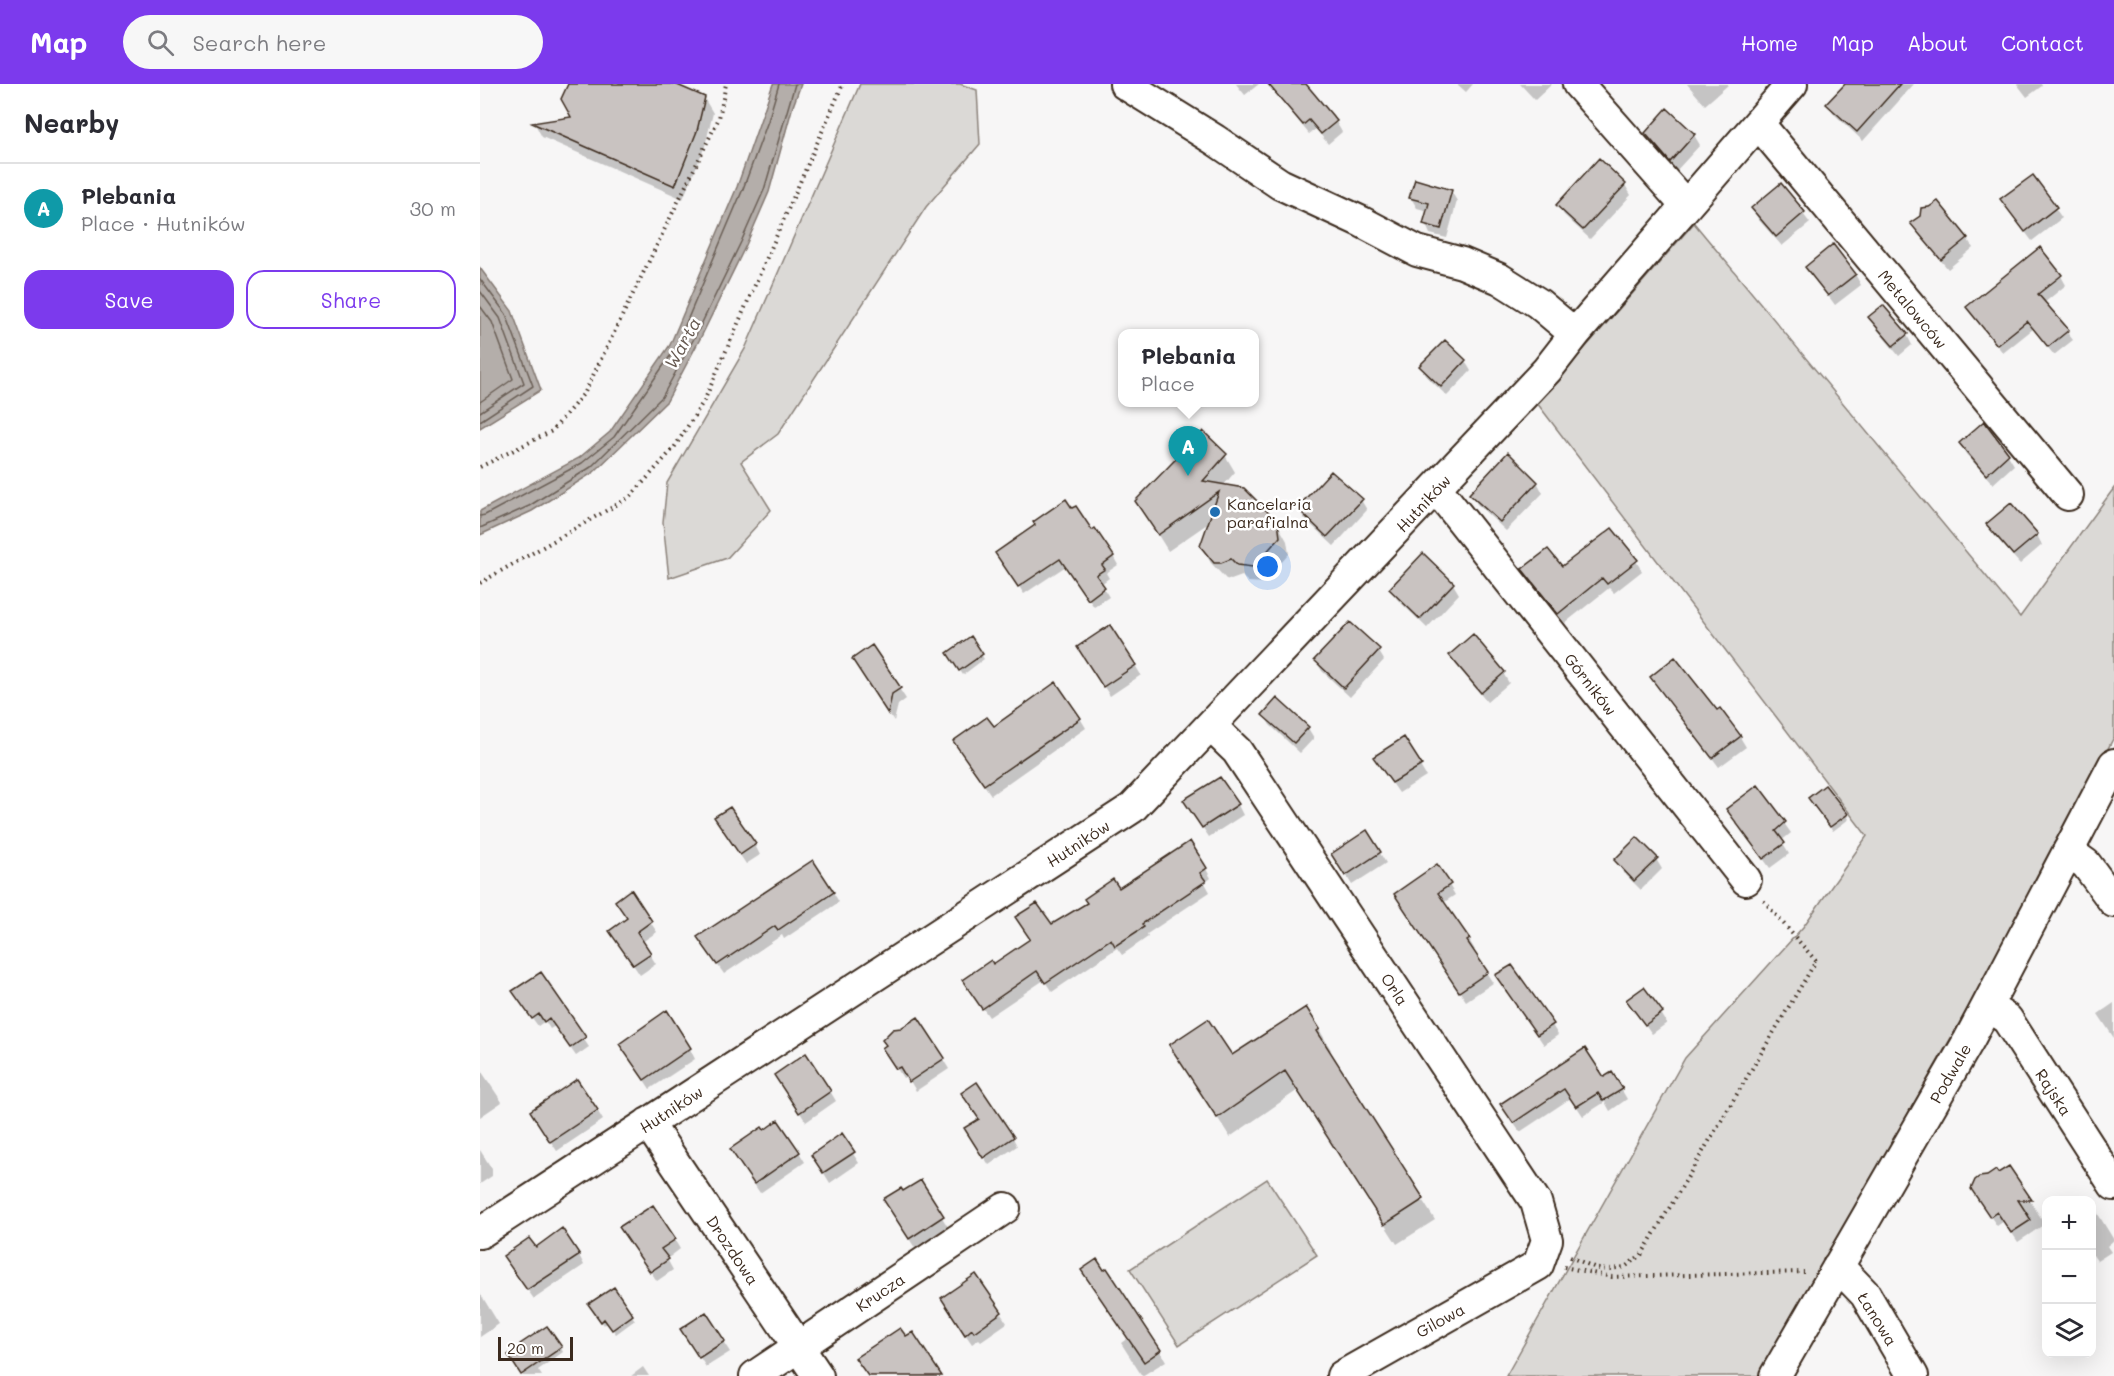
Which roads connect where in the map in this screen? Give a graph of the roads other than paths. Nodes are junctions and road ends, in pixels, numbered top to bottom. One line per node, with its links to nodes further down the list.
1 (1125, 84): 6 (street)
2 (1578, 84): 5 (street)
3 (1792, 84): 4 (street, Hutników)
4 (1759, 124): 5 (street, Hutników); 8 (street, Metalowców)
5 (1686, 206): 6 (street, Hutników)
6 (1575, 334): 7 (street, Hutników)
7 (1437, 489): 9 (street, Hutników); 12 (street, Górników)
8 (2068, 495)
9 (1211, 726): 15 (street, Hutników); 19 (street, Orla)
10 (2114, 764): 11 (street, Podwale)
11 (2068, 851): 13 (street); 14 (street, Podwale)
12 (1746, 880)
13 (2114, 902)
14 (1987, 1006): 16 (street, Rajska); 20 (street, Podwale)
15 (648, 1123): 18 (street, Hutników); 21 (street, Drozdowa)
16 (2114, 1185)
17 (1005, 1208): 21 (street, Krucza)
18 (480, 1233)
19 (1542, 1253): 24 (street, Gilowa)
20 (1838, 1266): 25 (street, Podwale); 26 (street, Łanowa)
21 (799, 1347): 22 (street, Krucza); 23 (street, Drozdowa)
22 (755, 1376)
23 (818, 1376)
24 (1342, 1376)
25 (1775, 1376)
26 (1913, 1376)

